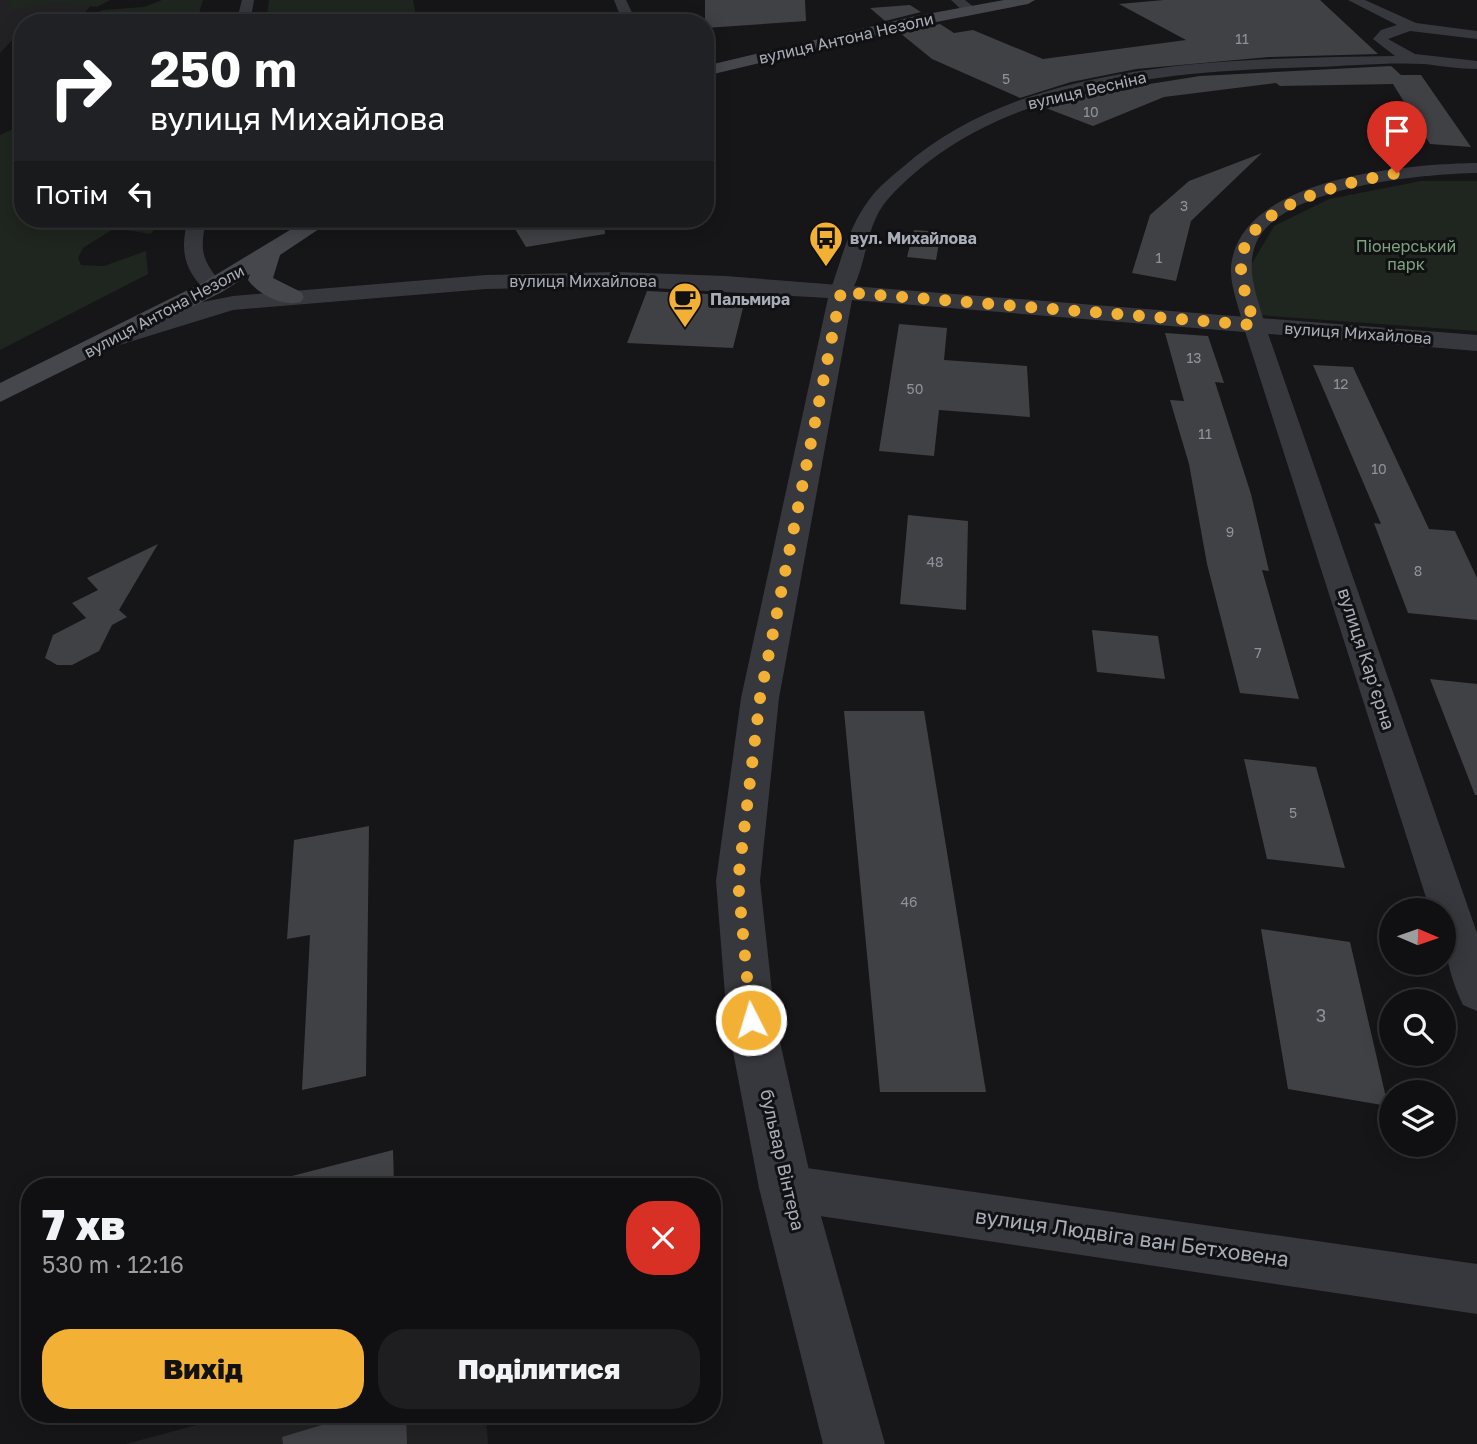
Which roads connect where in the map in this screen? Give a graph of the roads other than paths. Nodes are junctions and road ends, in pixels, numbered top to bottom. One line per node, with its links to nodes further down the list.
1 (1028, 0): 3 (main road, вулиця Антона Незоли)
2 (1354, 0): 4 (street)
3 (963, 5): 9 (main road, вулиця Антона Незоли)
4 (1413, 27): 5 (street, вулиця Весніна); 6 (street, вулиця Весніна)
5 (1477, 35)
6 (1424, 60): 7 (street, вулиця Весніна); 16 (street, вулиця Весніна)
7 (1461, 64): 8 (street, вулиця Весніна); 10 (street)
8 (1477, 65)
9 (714, 69)
10 (1477, 82)
11 (1477, 168): 18 (street, вулиця Кар’єрна)
12 (195, 228): 15 (street)
13 (309, 228): 14 (main road, вулиця Антона Незоли)
14 (269, 254): 15 (main road, вулиця Антона Незоли); 17 (main road)
15 (213, 286): 19 (main road, вулиця Антона Незоли)
16 (841, 292): 17 (street, вулиця Михайлова); 18 (street, вулиця Михайлова); 23 (street, бульвар Вінтера)
17 (292, 297): 19 (street, вулиця Михайлова)
18 (1254, 325): 20 (street, вулиця Михайлова); 22 (street, вулиця Кар’єрна)
19 (113, 339): 21 (main road, вулиця Антона Незоли)
20 (1477, 343)
21 (0, 394)
22 (1477, 992)
23 (786, 1188): 24 (street, вулиця Людвіга ван Бетховена); 25 (street, бульвар Вінтера)
24 (1477, 1289)
25 (854, 1444)

